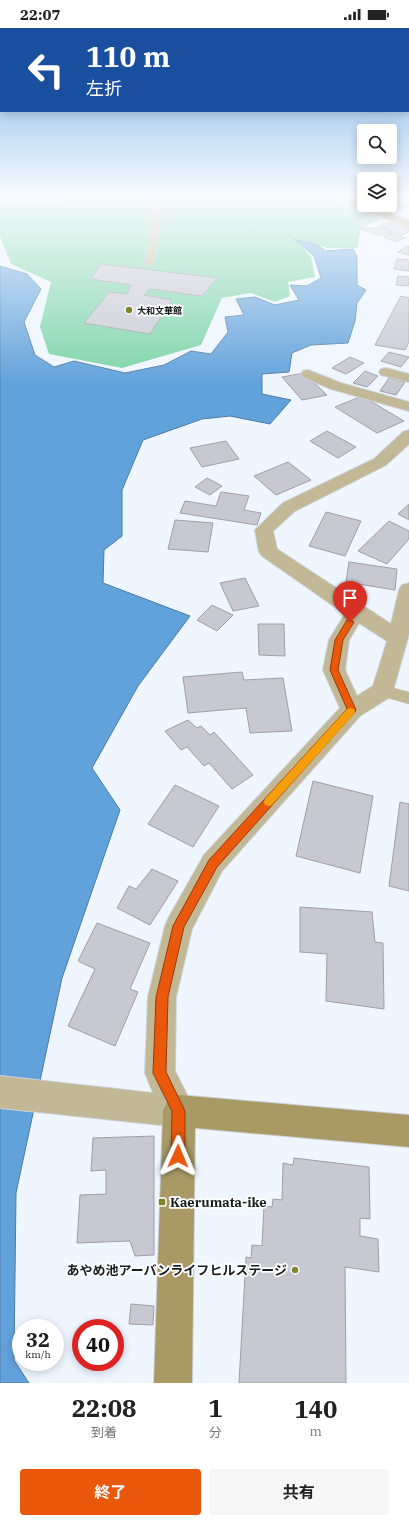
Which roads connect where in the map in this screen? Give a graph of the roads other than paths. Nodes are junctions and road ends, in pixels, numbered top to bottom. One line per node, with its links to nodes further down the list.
1 (150, 258): 2 (lane)
2 (148, 264)
3 (386, 372): 5 (street)
4 (308, 374): 6 (street)
5 (409, 378)
6 (409, 407)
7 (409, 435): 9 (street)
8 (409, 590): 10 (street)
9 (356, 612): 10 (street); 13 (street)
10 (398, 638): 11 (street)
11 (382, 691): 12 (lane); 13 (street)
12 (409, 698)
13 (352, 710): 15 (street)
14 (0, 1092): 15 (street)
15 (179, 1111): 16 (street); 17 (street)
16 (409, 1131)
17 (173, 1383)

